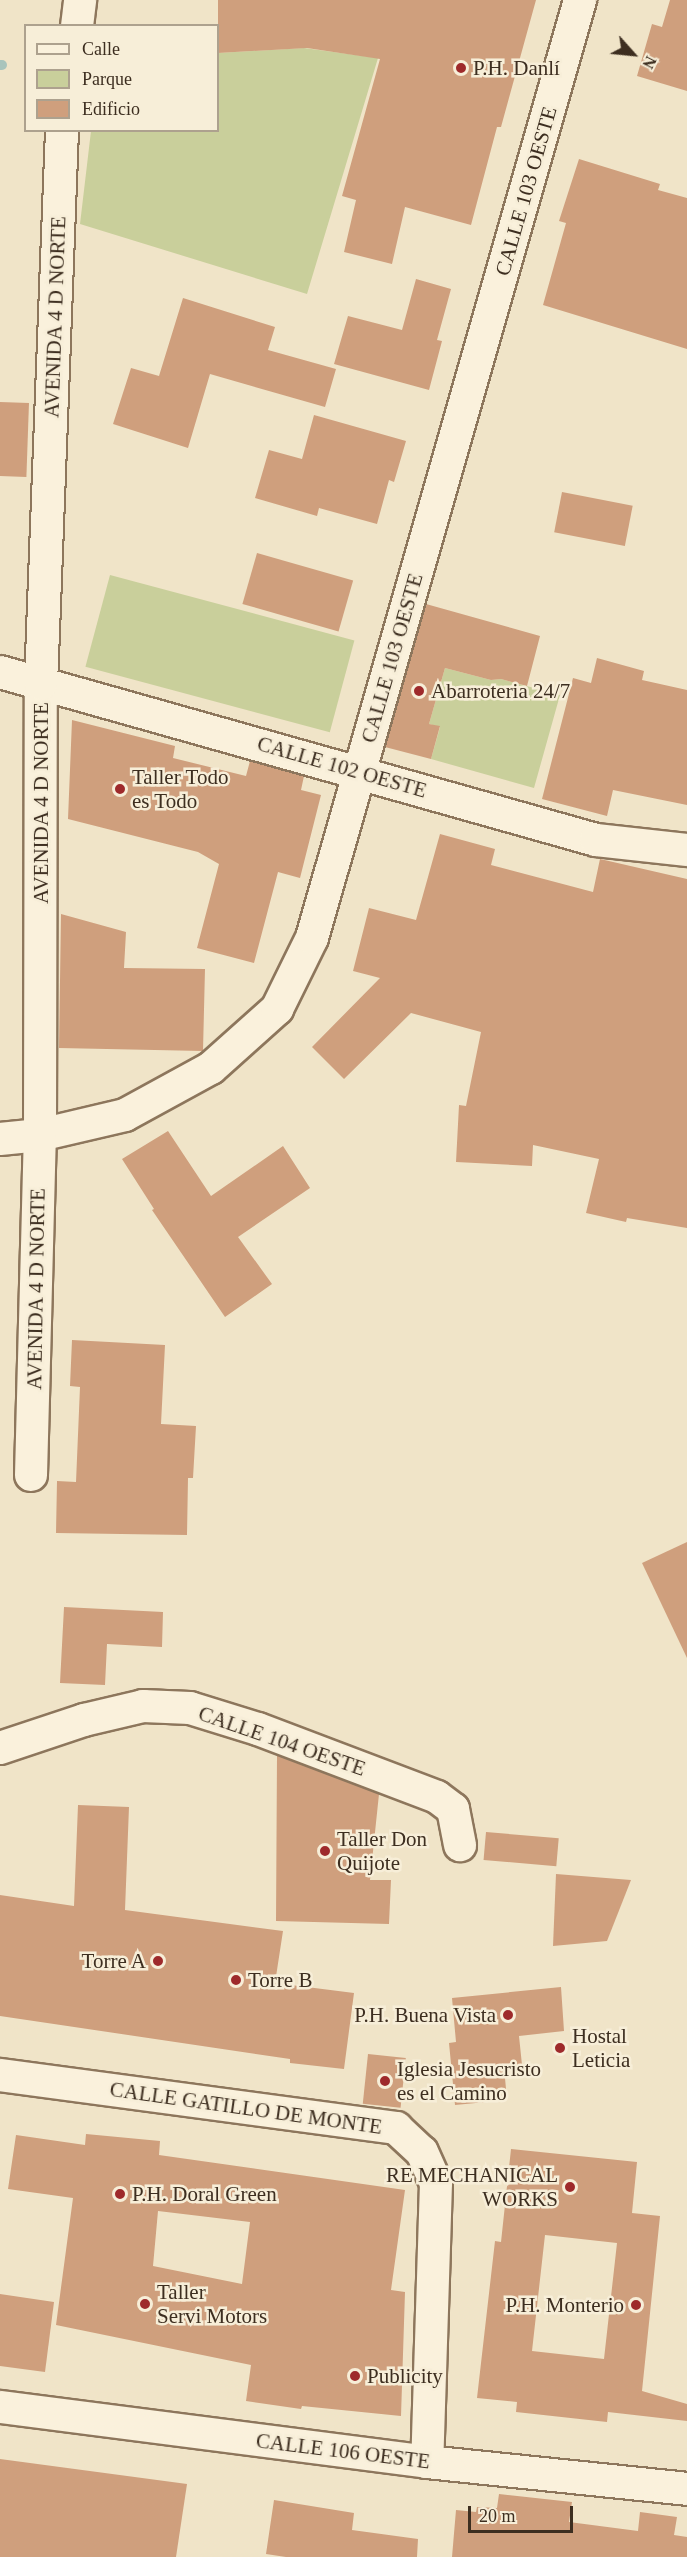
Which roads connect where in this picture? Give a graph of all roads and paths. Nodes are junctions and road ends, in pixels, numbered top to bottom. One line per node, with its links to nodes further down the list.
1 (80, 0): 3 (street)
2 (580, 0): 7 (street, CALLE 103 OESTE)
3 (77, 24)
4 (62, 132): 6 (street, AVENIDA 4 D NORTE)
5 (0, 672): 6 (street, CALLE 102 OESTE)
6 (41, 684): 7 (street, CALLE 102 OESTE); 9 (street, AVENIDA 4 D NORTE)
7 (359, 771): 8 (street, CALLE 102 OESTE); 9 (street, CALLE 103 OESTE)
8 (687, 850)
9 (40, 1135): 10 (street, CALLE 103 OESTE); 11 (street, AVENIDA 4 D NORTE)
10 (0, 1139)
11 (31, 1475)
12 (0, 1748): 13 (street, CALLE 104 OESTE)
13 (460, 1845)
14 (0, 2074): 16 (street, CALLE GATILLO DE MONTE)
15 (0, 2407): 16 (street, CALLE 106 OESTE)
16 (427, 2462): 17 (street, CALLE 106 OESTE)
17 (687, 2489)

